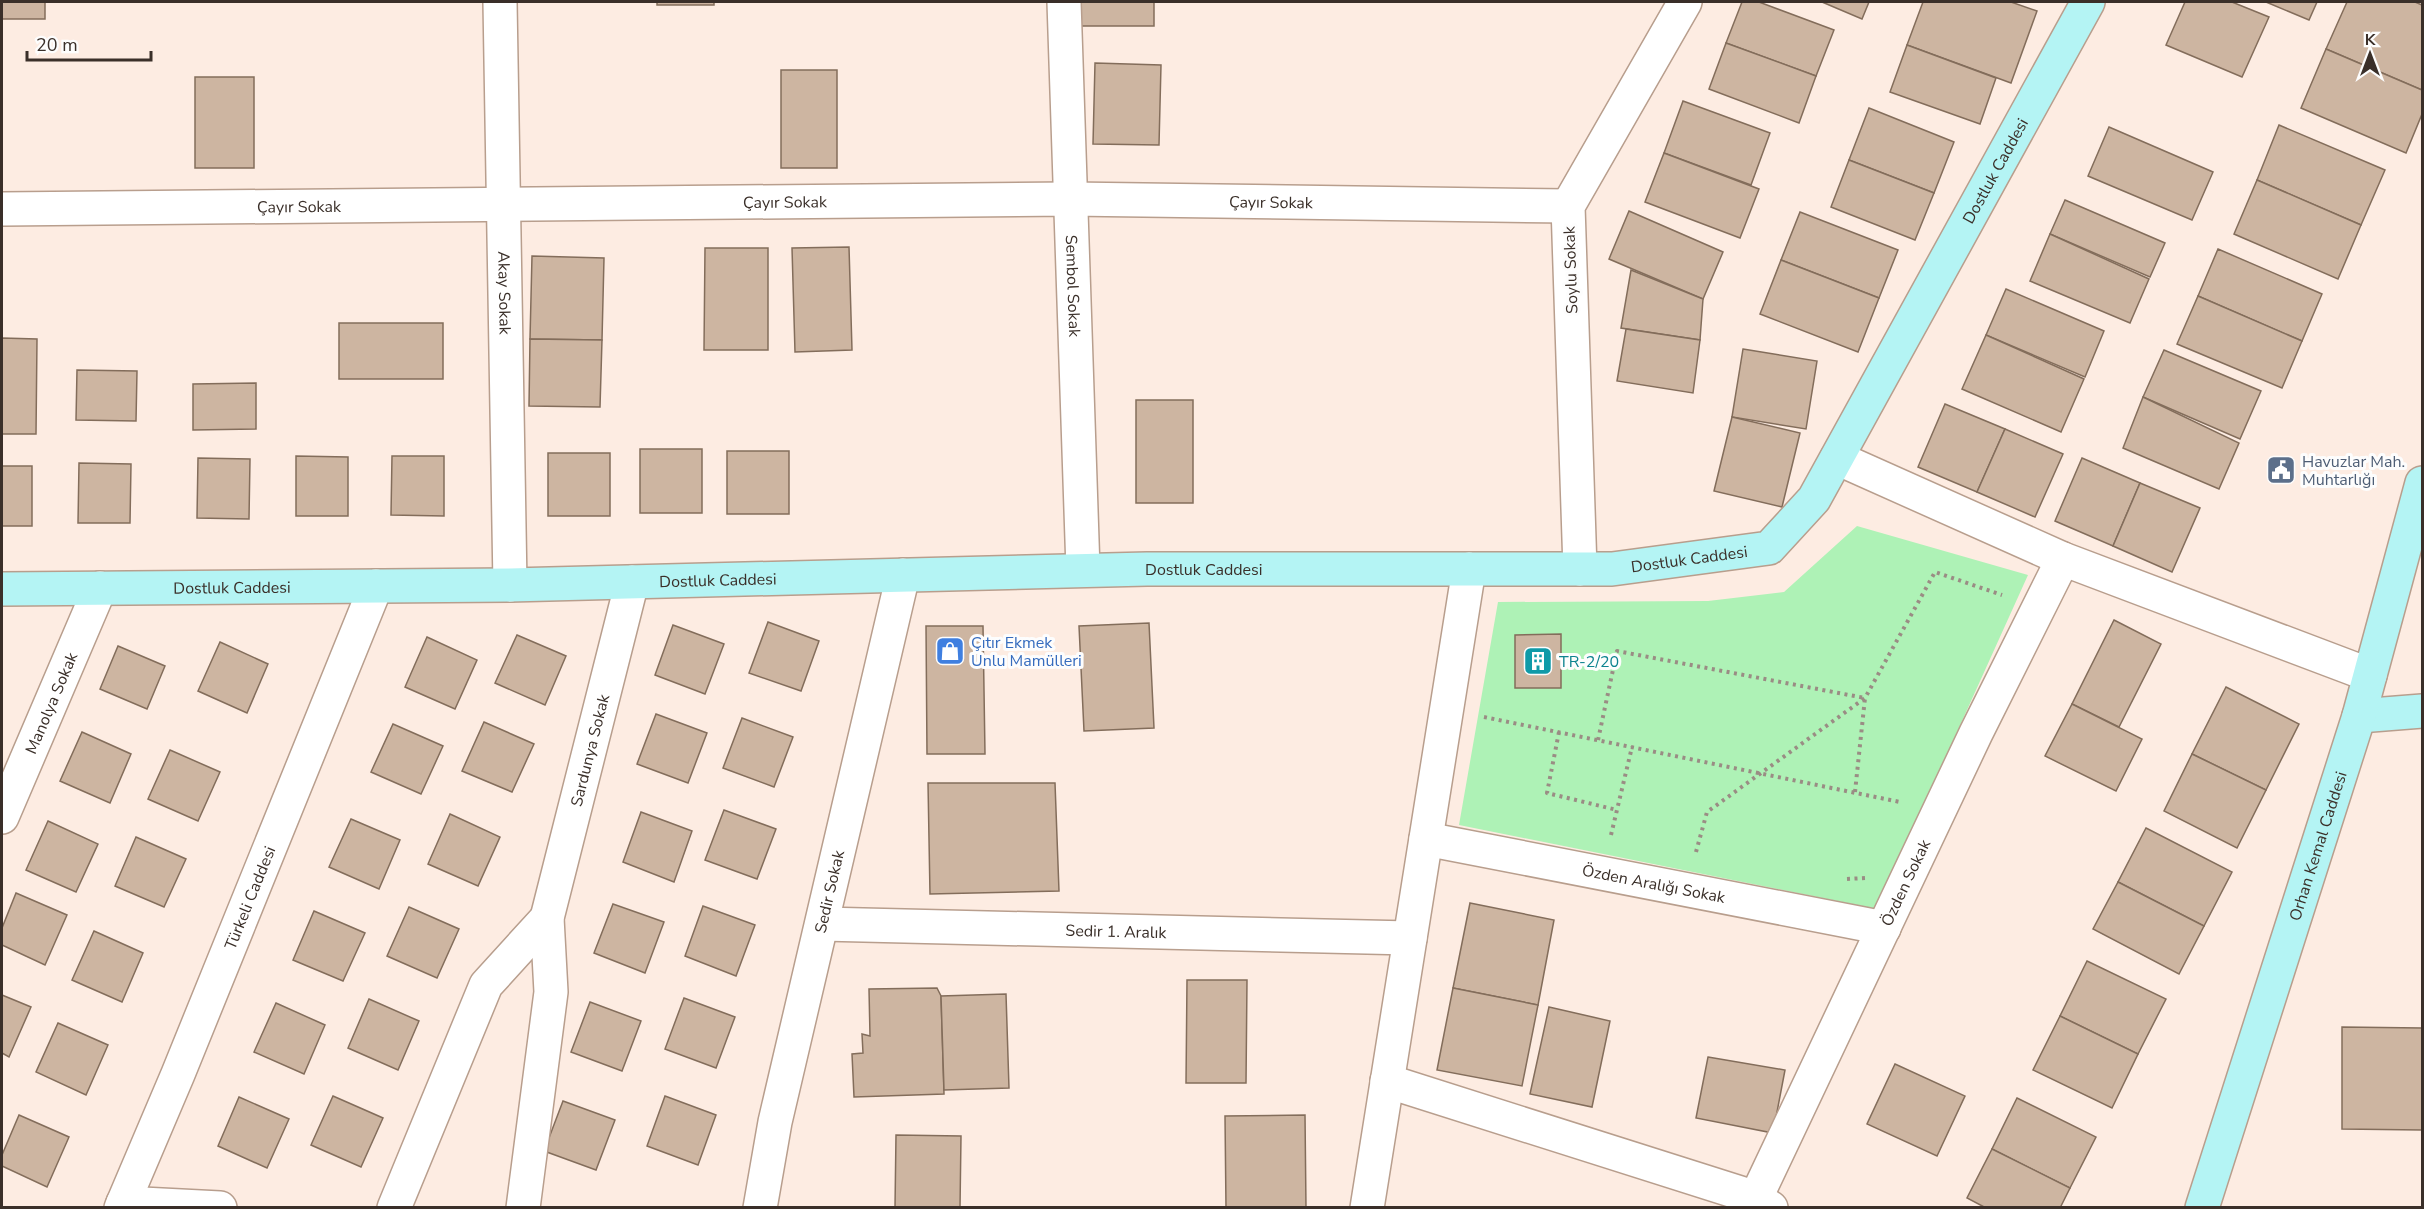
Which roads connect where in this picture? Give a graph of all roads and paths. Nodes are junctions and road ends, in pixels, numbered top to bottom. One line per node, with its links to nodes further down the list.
1 (500, 2): 6 (street, Akay Sokak)
2 (1064, 2): 5 (street, Sembol Sokak)
3 (1683, 2): 7 (street, Soylu Sokak)
4 (2088, 2): 9 (street, Dostluk Caddesi)
5 (1070, 199): 6 (street, Çayır Sokak); 7 (street, Çayır Sokak); 14 (street, Sembol Sokak)
6 (503, 203): 8 (street, Çayır Sokak); 17 (street, Akay Sokak)
7 (1568, 206): 13 (street, Soylu Sokak)
8 (2, 209)
9 (1837, 458): 11 (street); 13 (street, Dostluk Caddesi)
10 (2422, 483): 22 (street, Orhan Kemal Caddesi)
11 (2063, 559): 22 (street); 33 (street, Özden Sokak)
12 (1469, 569): 13 (street, Dostluk Caddesi); 14 (street, Dostluk Caddesi); 24 (street)
13 (1580, 569)
14 (1083, 570): 15 (street, Dostluk Caddesi)
15 (903, 575): 16 (street, Dostluk Caddesi); 41 (street, Sedir Sokak)
16 (632, 582): 17 (street, Dostluk Caddesi); 40 (street, Sardunya Sokak)
17 (510, 585): 18 (street, Dostluk Caddesi)
18 (376, 586): 19 (street, Dostluk Caddesi); 46 (street, Türkeli Caddesi)
19 (100, 588): 20 (street, Dostluk Caddesi); 34 (street, Manolya Sokak)
20 (2, 589)
21 (2006, 597): 23 (path)
22 (2370, 675): 26 (street, Orhan Kemal Caddesi)
23 (1864, 698): 28 (path); 30 (path); 31 (path)
24 (1447, 709): 27 (path); 35 (street)
25 (2422, 711): 26 (street)
26 (2359, 716): 52 (street, Orhan Kemal Caddesi)
27 (1559, 732): 28 (path); 32 (path)
28 (1598, 740): 29 (path)
29 (1632, 747): 30 (path); 32 (path)
30 (1760, 773): 31 (path); 37 (path)
31 (1855, 792): 33 (path)
32 (1617, 810): 36 (path)
33 (1939, 810): 42 (street, Özden Sokak)
34 (2, 817)
35 (1426, 839): 42 (street, Özden Aralığı Sokak); 43 (street)
36 (1610, 839)
37 (1694, 859)
38 (1869, 877): 39 (path)
39 (1845, 879)
40 (547, 918): 48 (street, Sardunya Sokak); 49 (street, Sardunya Sokak)
41 (822, 924): 43 (street, Sedir 1. Aralık); 50 (street, Sedir Sokak)
42 (1884, 928): 45 (street, Özden Sokak)
43 (1410, 938): 44 (street)
44 (1387, 1081): 45 (street); 51 (street)
45 (1759, 1204)
46 (122, 1205): 47 (street)
47 (220, 1208)
48 (394, 1208)
49 (523, 1208)
50 (760, 1208)
51 (1367, 1208)
52 (2202, 1208)

